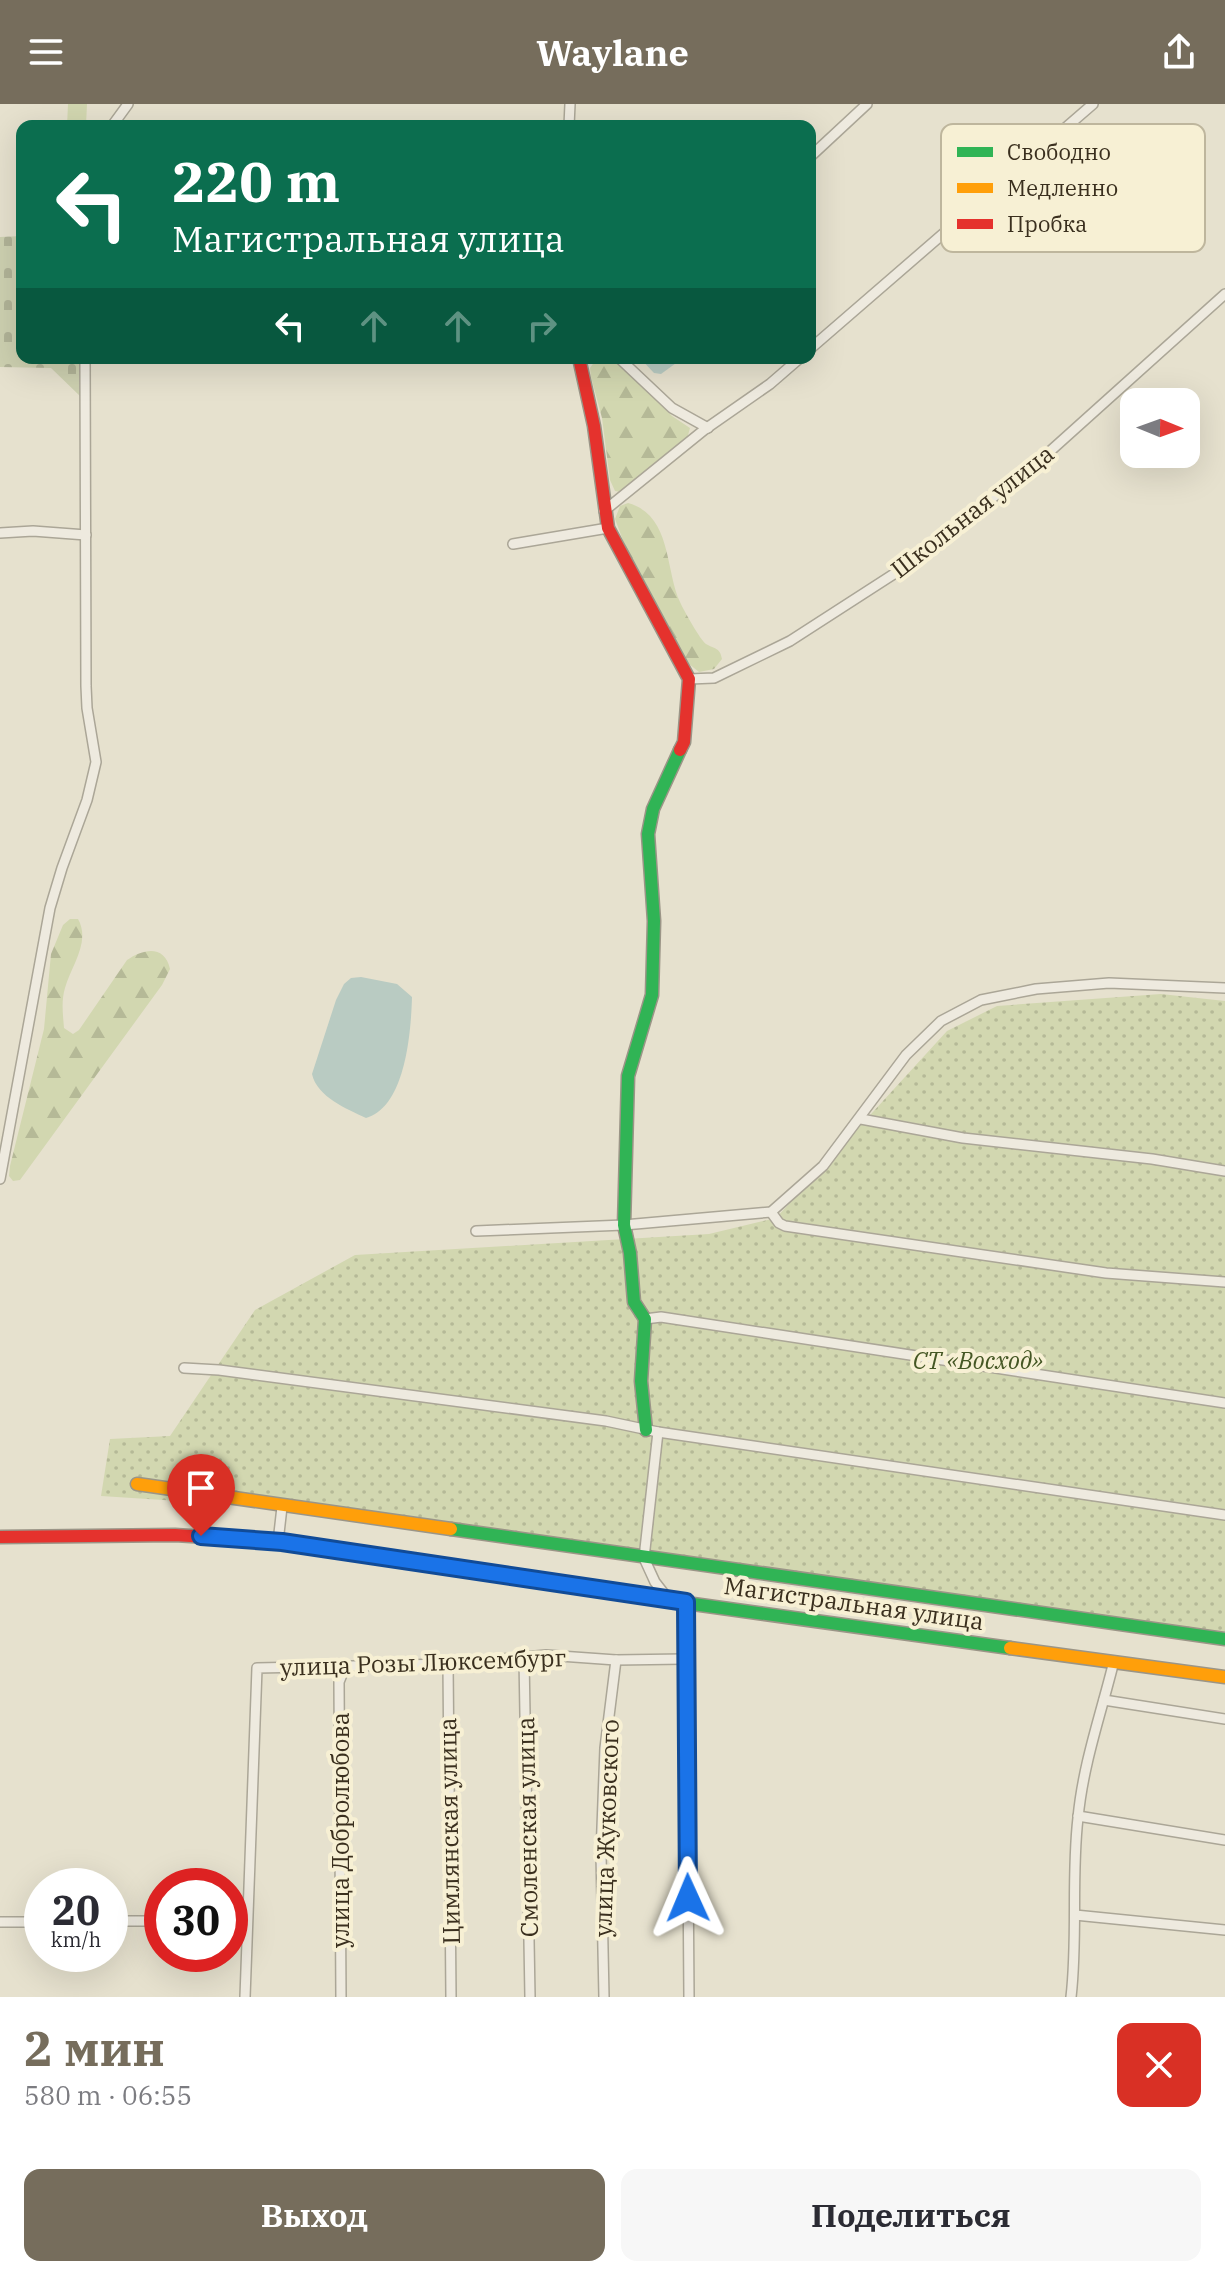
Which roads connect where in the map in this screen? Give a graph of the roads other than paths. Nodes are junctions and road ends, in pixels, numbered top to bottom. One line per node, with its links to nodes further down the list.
1 (867, 104): 4 (street)
2 (1093, 104): 3 (street)
3 (1070, 124)
4 (816, 151)
5 (941, 236): 7 (street)
6 (1225, 294): 18 (street, Школьная улица)
7 (816, 344)
8 (85, 364): 16 (street)
9 (583, 364): 13 (street)
10 (625, 364): 12 (street)
11 (793, 364): 12 (street)
12 (708, 428): 13 (street)
13 (604, 511): 14 (street)
14 (608, 528): 17 (street); 18 (street)
15 (0, 533): 16 (street)
16 (86, 535): 22 (street)
17 (513, 544)
18 (689, 679): 24 (street)
19 (1225, 988): 20 (street)
20 (861, 1119): 21 (street); 23 (street)
21 (1225, 1171)
22 (0, 1179)
23 (771, 1212): 24 (street); 26 (street)
24 (624, 1225): 25 (street); 27 (street)
25 (476, 1231)
26 (1225, 1282)
27 (645, 1319): 29 (street); 30 (street)
28 (184, 1368): 30 (street)
29 (1225, 1403)
30 (652, 1431): 33 (street); 36 (street)
31 (137, 1484): 32 (street)
32 (282, 1507): 35 (street); 36 (street)
33 (1225, 1515)
34 (0, 1537): 35 (street, Магистральная улица)
35 (278, 1542): 37 (street, Магистральная улица)
36 (644, 1558): 37 (street); 39 (street)
37 (669, 1600): 38 (street, Магистральная улица)
38 (686, 1602): 41 (street); 43 (street, Магистральная улица)
39 (1225, 1639)
40 (524, 1658): 42 (street, улица Розы Люксембург); 44 (street, улица Розы Люксембург); 60 (street, Смоленская улица)
41 (684, 1659): 42 (street, улица Розы Люксембург); 62 (street)
42 (616, 1660): 61 (street, улица Жуковского)
43 (1114, 1661): 46 (street, Магистральная улица); 47 (street)
44 (448, 1664): 45 (street, улица Розы Люксембург); 59 (street, Цимлянская улица)
45 (346, 1665): 51 (street, улица Розы Люксембург); 58 (street, улица Добролюбова)
46 (1225, 1677)
47 (1104, 1700): 48 (street); 49 (street)
48 (1225, 1719)
49 (1078, 1816): 50 (street); 52 (street)
50 (1225, 1840)
51 (248, 1874)
52 (1075, 1915): 55 (street); 63 (street)
53 (0, 1922): 54 (street)
54 (24, 1922)
55 (1225, 1930)
56 (245, 1972): 57 (street)
57 (245, 1997)
58 (341, 1997)
59 (451, 1997)
60 (530, 1997)
61 (604, 1997)
62 (689, 1997)
63 (1071, 1997)

